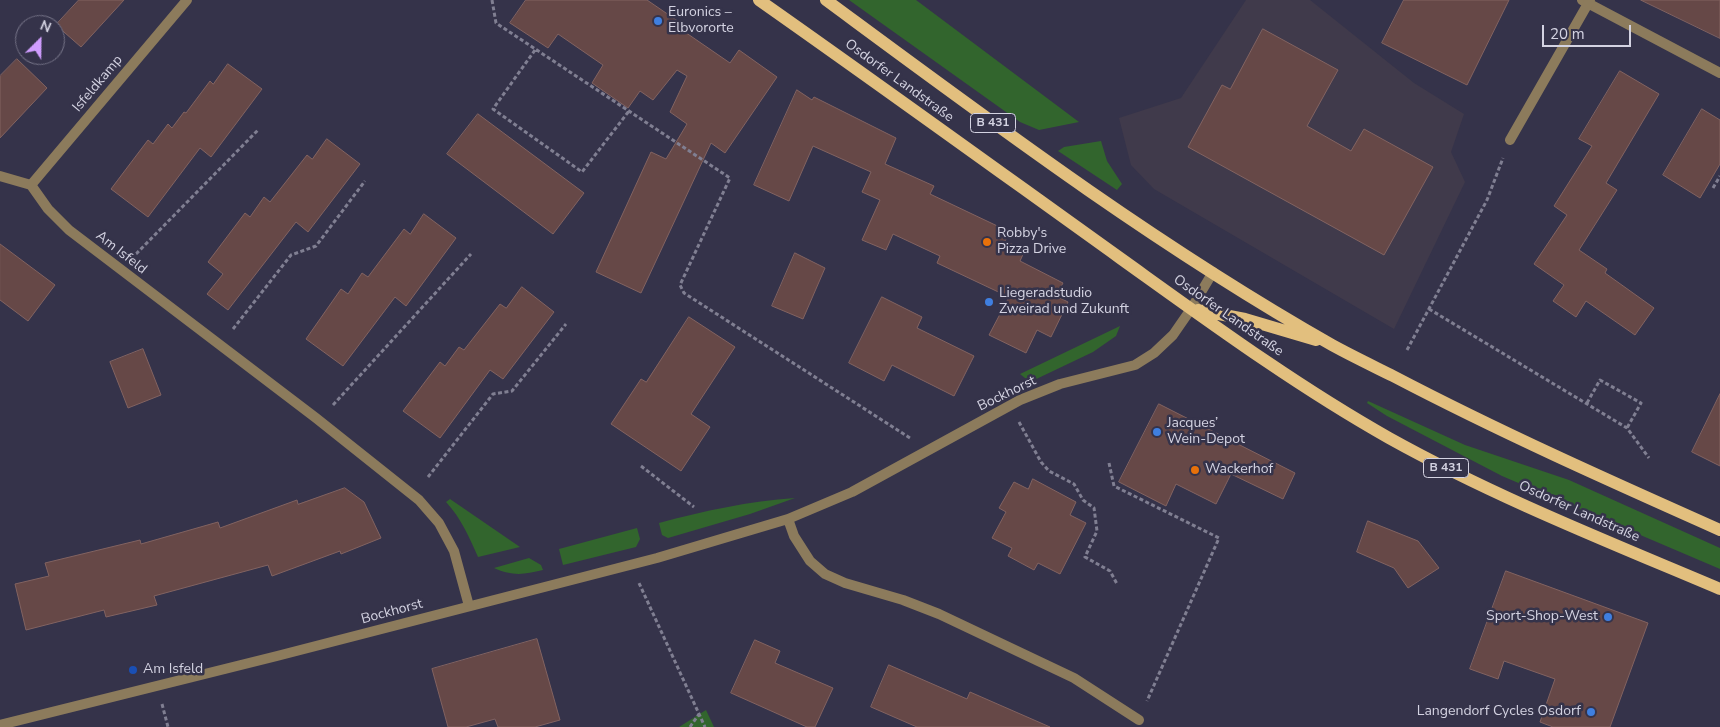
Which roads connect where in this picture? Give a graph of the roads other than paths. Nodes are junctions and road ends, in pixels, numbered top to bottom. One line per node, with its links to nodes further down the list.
1 (187, 0): 8 (street, Isfeldkamp)
2 (759, 0): 10 (main road, Osdorfer Landstraße / B 431)
3 (826, 0): 9 (main road, Osdorfer Landstraße / B 431)
4 (1587, 1): 5 (street); 6 (street)
5 (1720, 73)
6 (1510, 140)
7 (0, 176): 8 (street)
8 (31, 185): 15 (street, Am Isfeld)
9 (1213, 272): 10 (street, Bockhorst); 11 (main road, Osdorfer Landstraße / B 431)
10 (1191, 309): 11 (main road); 12 (street, Bockhorst); 14 (main road, Osdorfer Landstraße / B 431)
11 (1333, 345): 13 (main road, Osdorfer Landstraße / B 431)
12 (788, 519): 15 (street, Bockhorst); 16 (street)
13 (1720, 530)
14 (1720, 590)
15 (470, 606): 17 (street, Bockhorst)
16 (1139, 720)
17 (0, 725)

